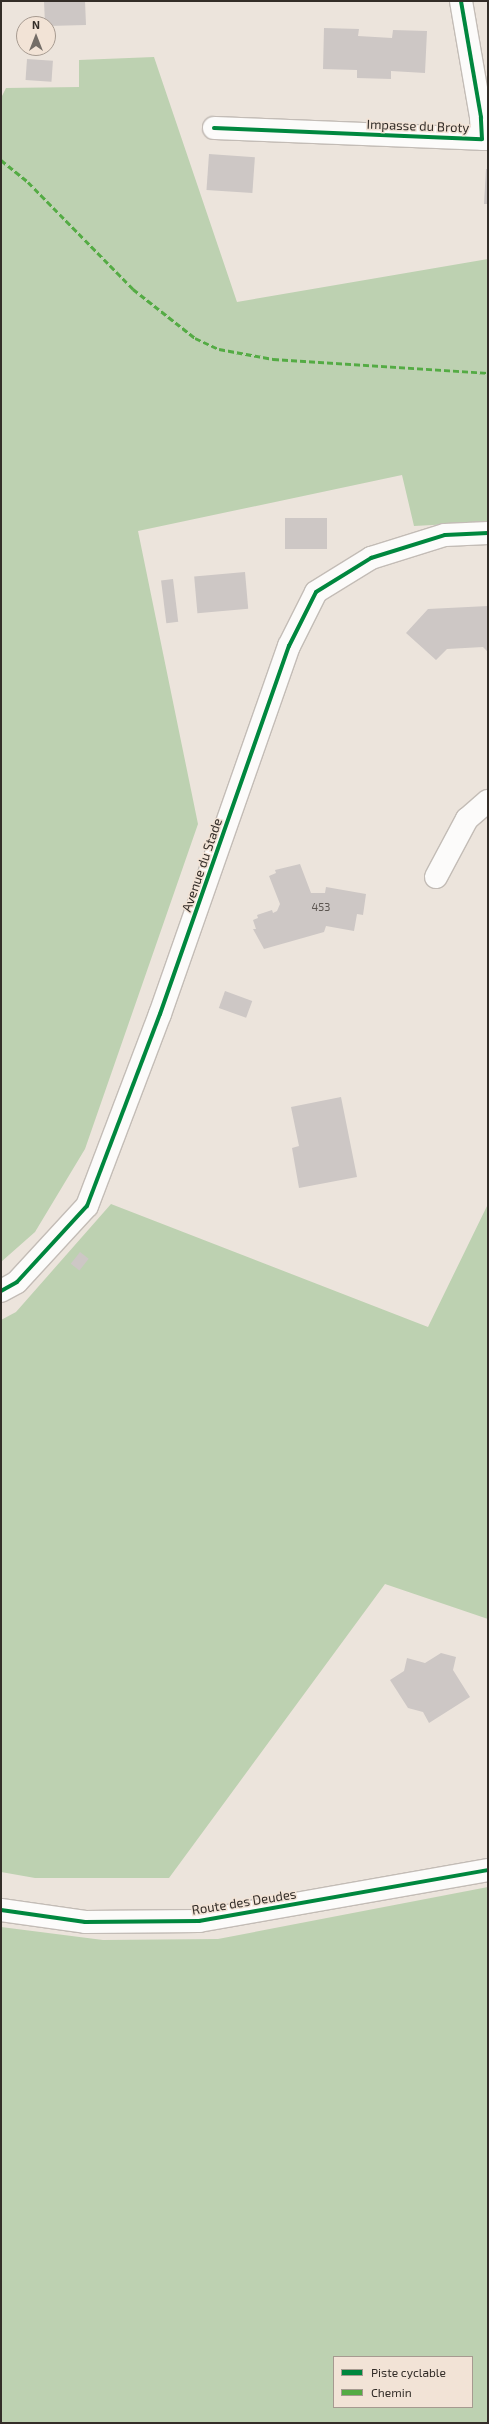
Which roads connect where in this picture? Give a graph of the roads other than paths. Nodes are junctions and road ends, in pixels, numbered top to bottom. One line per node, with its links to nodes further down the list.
1 (461, 1): 3 (street, Impasse du Broty)
2 (214, 128): 3 (street, Impasse du Broty)
3 (485, 139)
4 (488, 533): 7 (street, Avenue du Stade)
5 (488, 801): 6 (street)
6 (436, 877)
7 (1, 1292)
8 (488, 1870): 9 (street, Route des Deudes)
9 (1, 1910)

